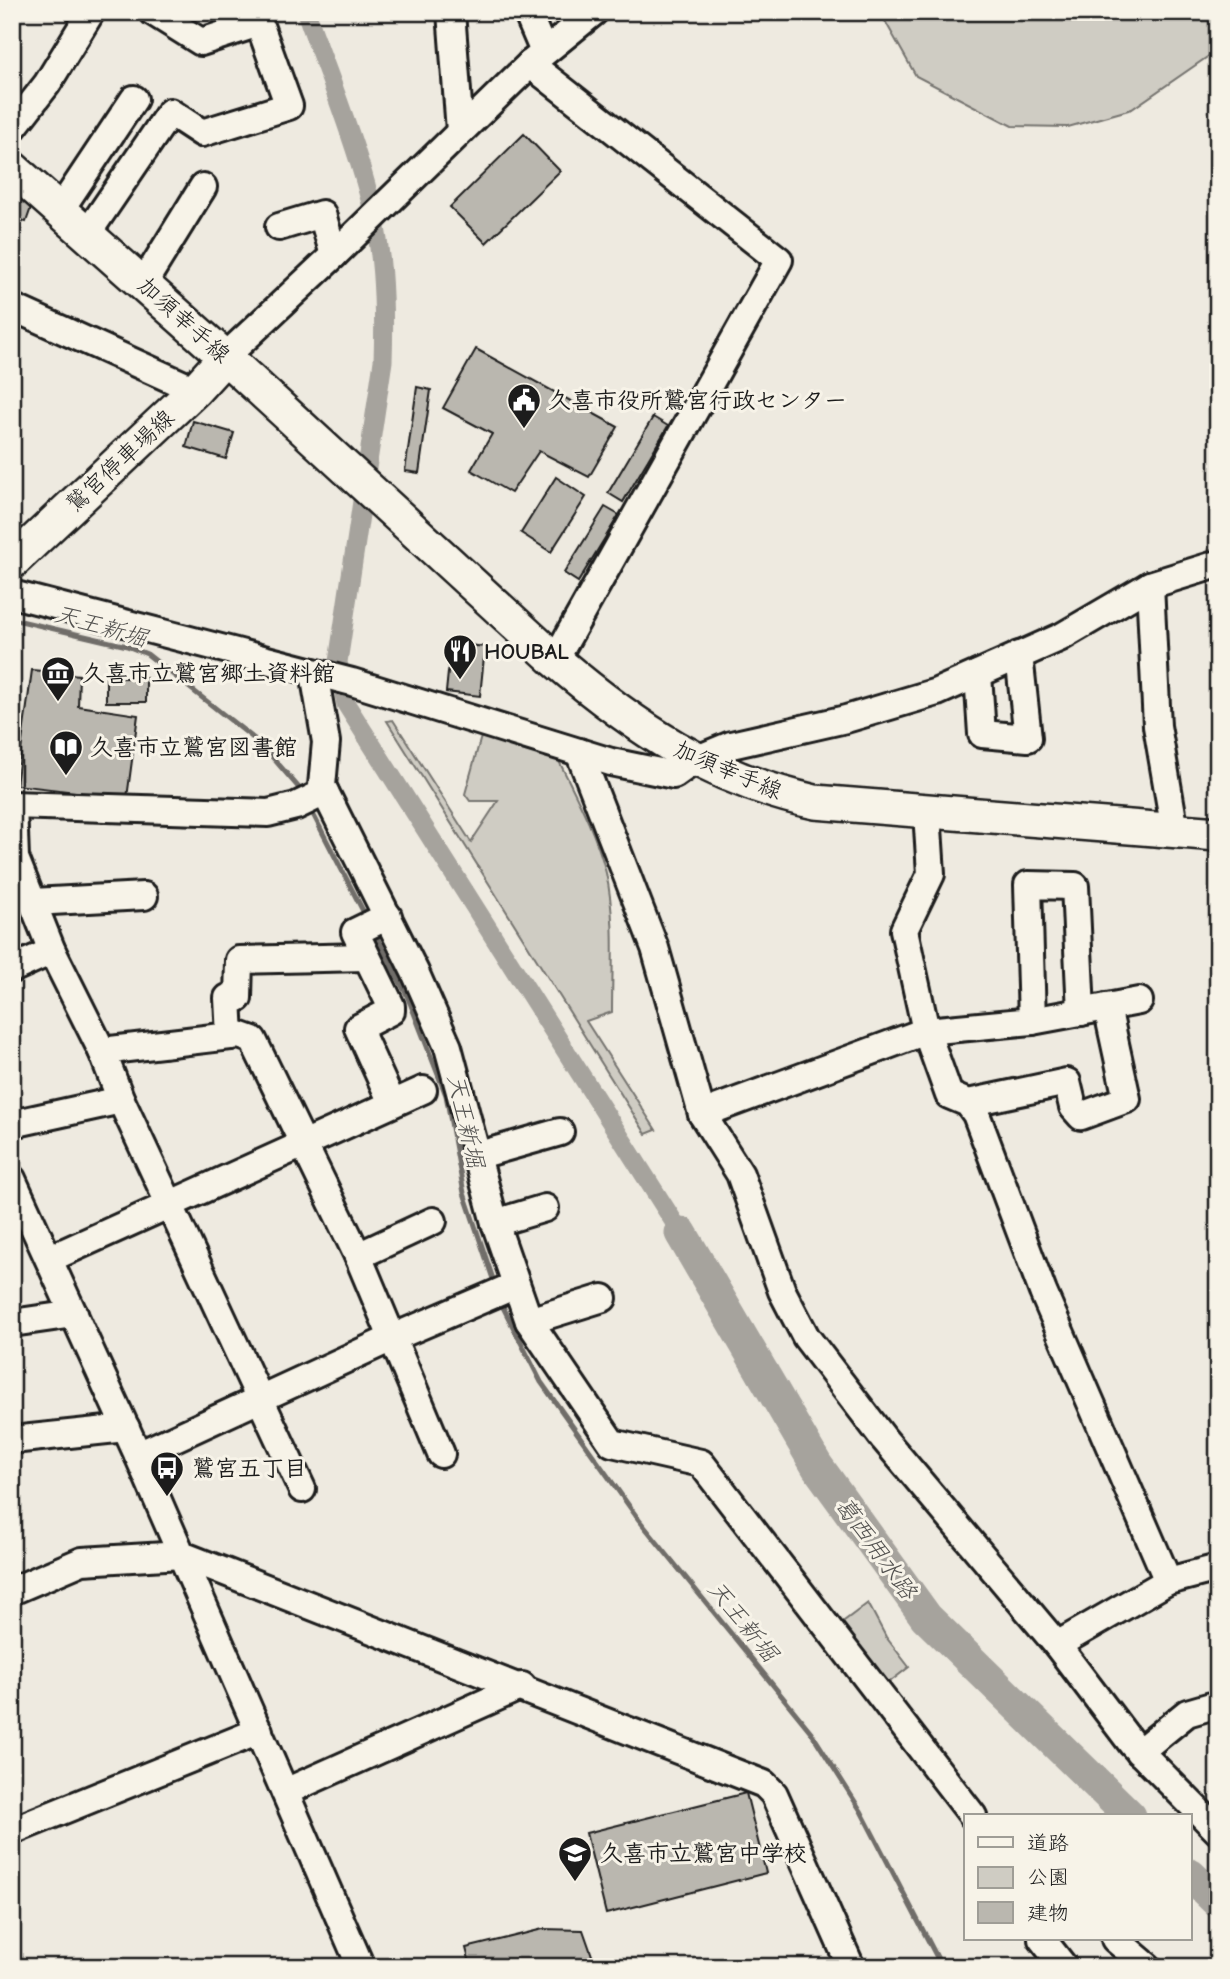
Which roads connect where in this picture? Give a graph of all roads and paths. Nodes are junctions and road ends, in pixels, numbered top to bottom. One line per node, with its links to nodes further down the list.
1 (91, 12): 9 (street)
2 (153, 12): 6 (street)
3 (452, 12): 10 (street)
4 (527, 12): 7 (street)
5 (594, 12): 7 (street)
6 (257, 18): 15 (street)
7 (537, 58): 10 (street); 26 (street)
8 (134, 99): 13 (street)
9 (12, 129)
10 (460, 131): 16 (street)
11 (12, 168): 13 (main road, 加須幸手線)
12 (204, 187): 17 (street)
13 (60, 210): 15 (main road, 加須幸手線)
14 (279, 227): 16 (street)
15 (87, 234): 17 (main road, 加須幸手線)
16 (334, 255): 19 (street)
17 (143, 284): 19 (main road, 加須幸手線)
18 (12, 307): 20 (street)
19 (225, 356): 20 (main road, 鷲宮停車場線); 26 (main road, 加須幸手線)
20 (195, 390): 21 (main road, 鷲宮停車場線)
21 (12, 562)
22 (1218, 564): 23 (street)
23 (1150, 585): 25 (street); 34 (street)
24 (12, 594): 28 (street)
25 (1019, 655): 27 (street); 27 (street)
26 (555, 660): 30 (main road, 加須幸手線)
27 (978, 674): 30 (street)
28 (331, 677): 29 (street); 31 (street)
29 (579, 752): 30 (street); 52 (street)
30 (695, 760): 33 (main road, 加須幸手線)
31 (326, 792): 32 (street); 38 (street)
32 (13, 805): 37 (street)
33 (927, 812): 34 (main road, 加須幸手線); 45 (street)
34 (1175, 831): 35 (main road, 加須幸手線)
35 (1218, 834)
36 (144, 896): 37 (street)
37 (33, 902): 39 (street)
38 (388, 916): 40 (street); 56 (street)
39 (52, 951): 41 (street); 47 (street)
40 (366, 957): 46 (street); 51 (street)
41 (12, 969)
42 (1139, 1001): 43 (street)
43 (1094, 1009): 44 (street); 44 (street); 50 (street)
44 (1032, 1021): 45 (street)
45 (926, 1031): 50 (street); 52 (street)
46 (230, 1036): 47 (street); 55 (street)
47 (102, 1051): 49 (street)
48 (423, 1090): 51 (street)
49 (121, 1100): 53 (street); 58 (street)
50 (968, 1102): 79 (street)
51 (392, 1103): 55 (street)
52 (702, 1114): 81 (street)
53 (12, 1125)
54 (560, 1132): 56 (street)
55 (303, 1142): 58 (street); 63 (street)
56 (479, 1155): 62 (street)
57 (12, 1179): 61 (street)
58 (171, 1204): 64 (street); 71 (street)
59 (545, 1209): 62 (street)
60 (433, 1221): 63 (street)
61 (22, 1223): 64 (street)
62 (495, 1223): 65 (street)
63 (358, 1256): 70 (street)
64 (49, 1259): 67 (street)
65 (516, 1285): 68 (street); 70 (street)
66 (603, 1298): 68 (street)
67 (74, 1314): 69 (street); 72 (street)
68 (528, 1321): 87 (street)
69 (12, 1323)
70 (392, 1338): 71 (street); 74 (street)
71 (259, 1400): 75 (street); 76 (street)
72 (126, 1428): 73 (street); 75 (street)
73 (12, 1440)
74 (441, 1454)
75 (138, 1455): 77 (street)
76 (302, 1489)
77 (182, 1555): 80 (street); 82 (street); 84 (street)
78 (1218, 1568): 79 (street)
79 (1168, 1581): 81 (street)
80 (12, 1591)
81 (1057, 1646): 85 (street)
82 (522, 1686): 86 (street); 93 (street)
83 (1218, 1704): 85 (street)
84 (259, 1731): 86 (street); 89 (street)
85 (1139, 1752): 88 (street)
86 (285, 1791): 92 (street)
87 (971, 1814)
88 (1216, 1826)
89 (12, 1831)
90 (1043, 1940): 94 (street)
91 (1116, 1940): 95 (street)
92 (361, 1967)
93 (851, 1967)
94 (1064, 1967)
95 (1148, 1967)

